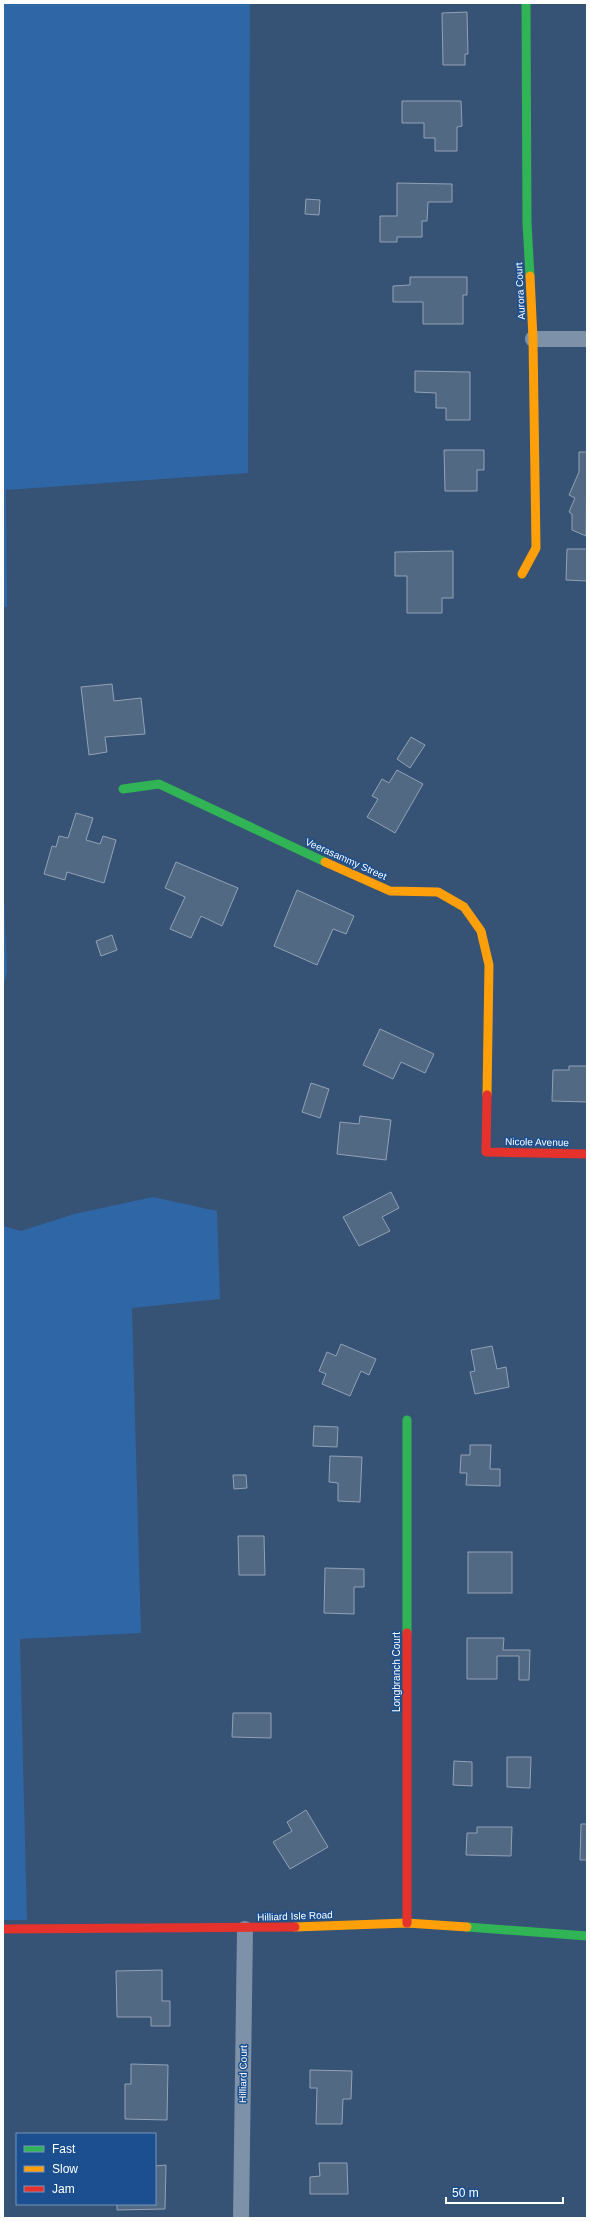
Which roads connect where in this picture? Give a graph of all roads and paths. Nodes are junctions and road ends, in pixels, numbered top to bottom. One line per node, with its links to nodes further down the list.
1 (526, 3): 2 (street, Aurora Court)
2 (533, 339): 3 (street); 4 (street, Aurora Court)
3 (587, 339)
4 (522, 574)
5 (123, 789): 6 (street, Veerasammy Street)
6 (486, 1152): 7 (street, Nicole Avenue)
7 (587, 1154)
8 (407, 1420): 9 (street, Longbranch Court)
9 (407, 1923): 11 (street, Hilliard Isle Road); 12 (street, Hilliard Isle Road)
10 (3, 1929): 11 (street, Hilliard Isle Road)
11 (244, 1929): 13 (street, Hilliard Court)
12 (587, 1936)
13 (241, 2218)

